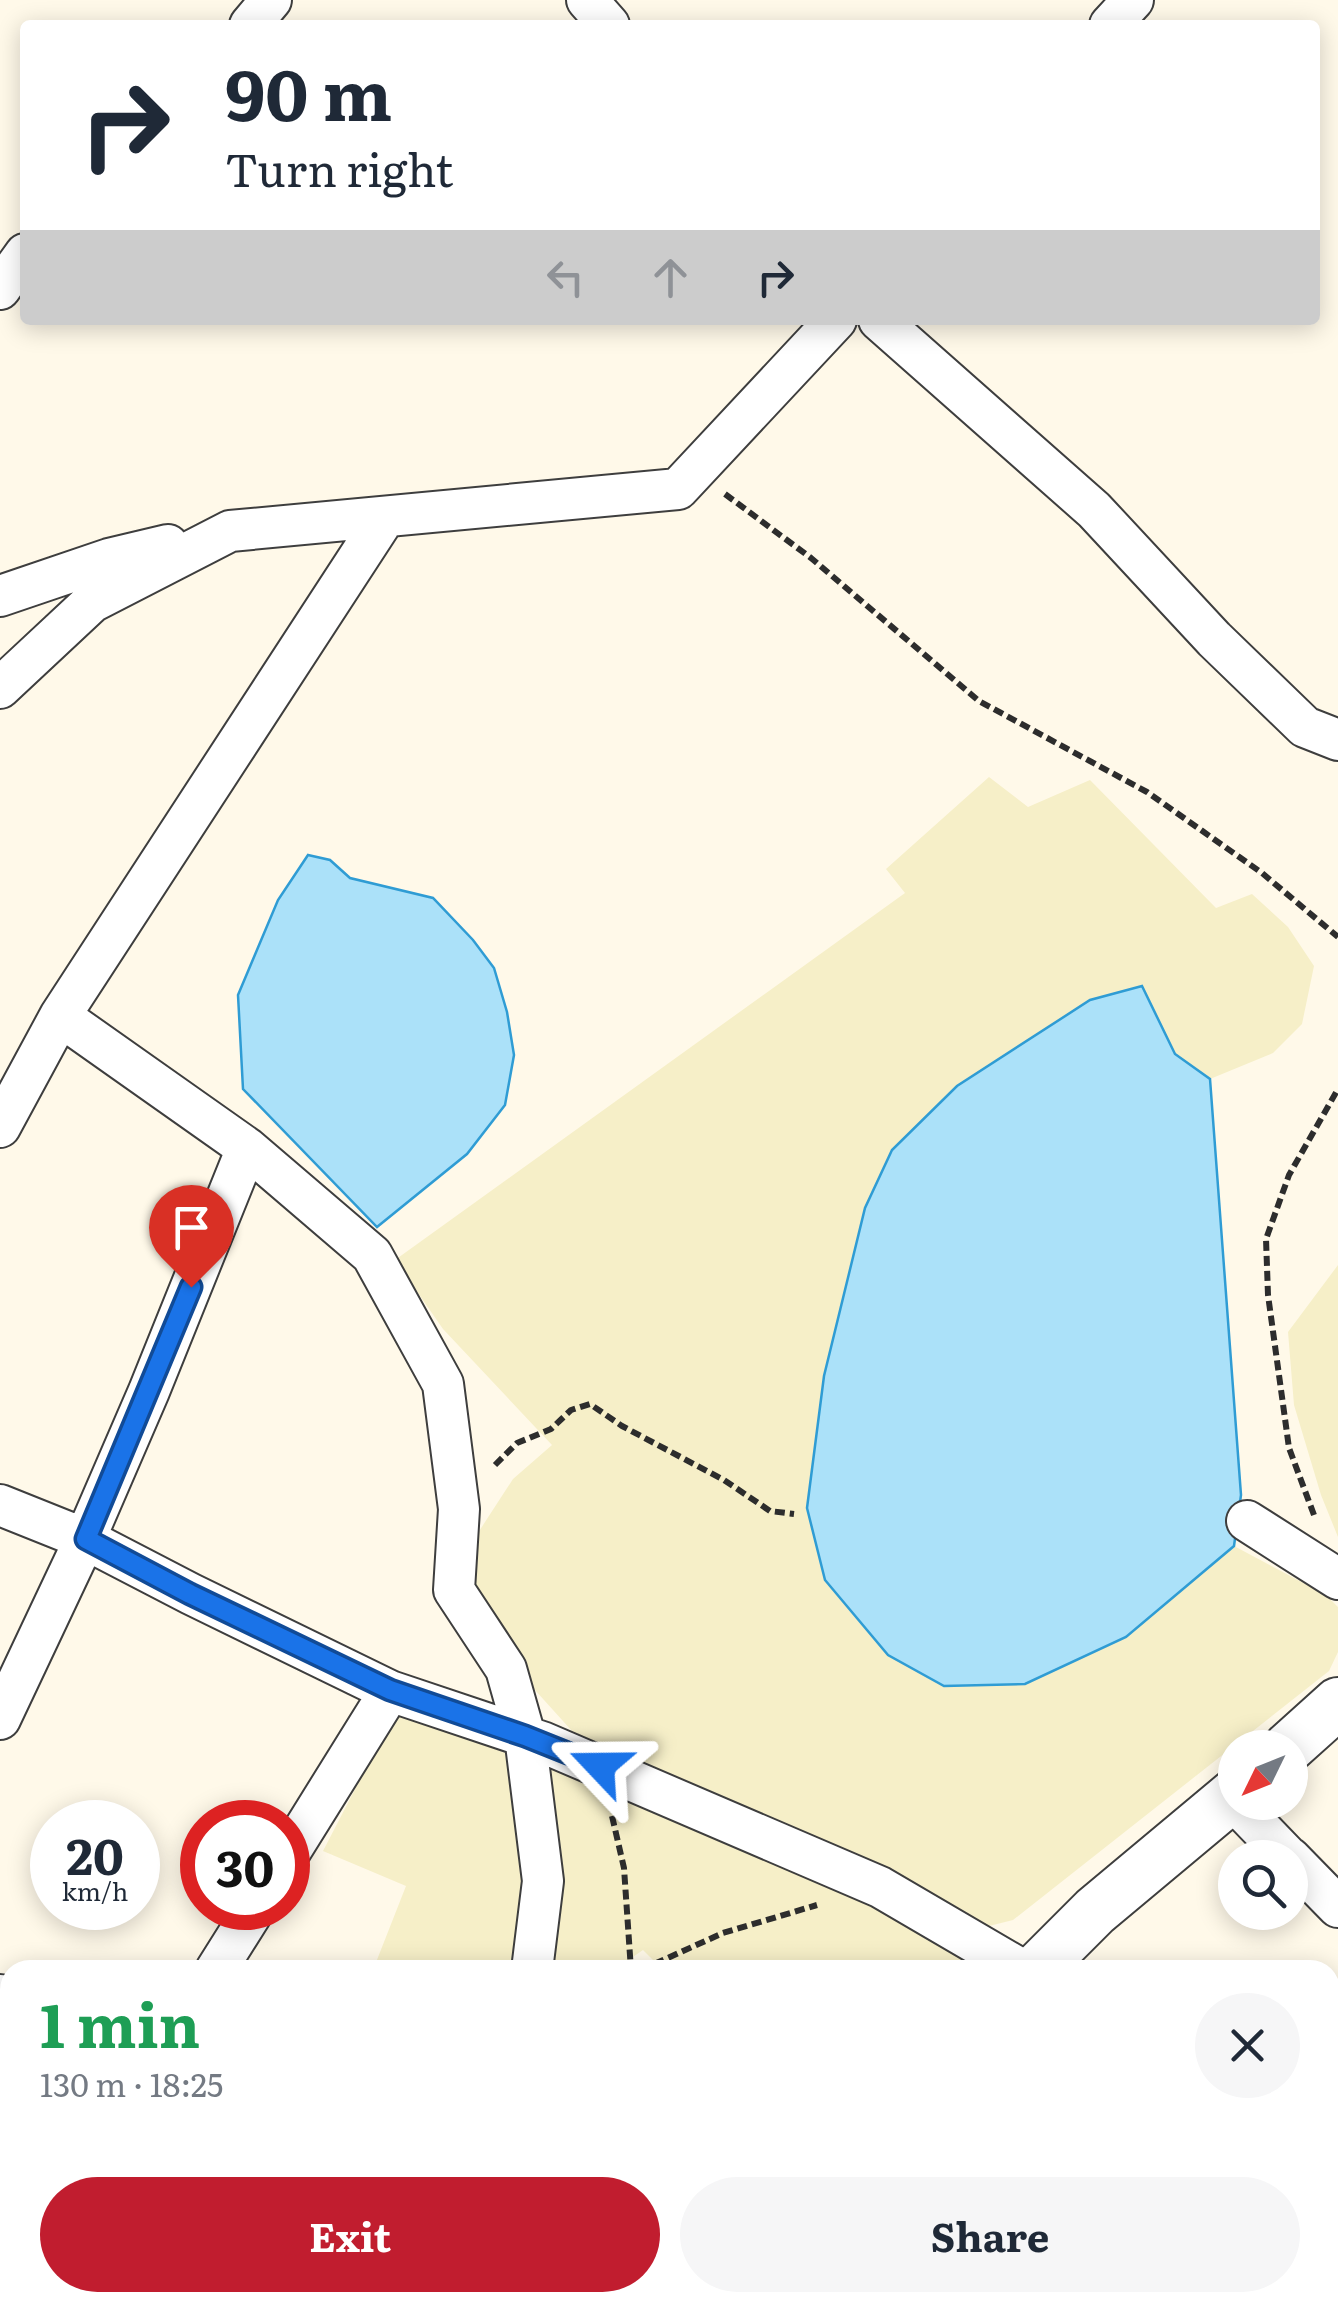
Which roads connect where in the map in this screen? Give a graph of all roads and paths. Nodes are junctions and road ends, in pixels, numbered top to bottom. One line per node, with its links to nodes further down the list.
1 (271, 0): 4 (street)
2 (587, 0): 5 (street)
3 (1134, 0): 6 (street)
4 (254, 20)
5 (605, 20)
6 (1115, 20)
7 (20, 261): 8 (street)
8 (0, 290)
9 (831, 325): 11 (street)
10 (885, 325): 16 (street)
11 (695, 472): 12 (street); 17 (path)
12 (385, 517): 13 (street); 18 (street)
13 (230, 531): 14 (street); 15 (street)
14 (0, 596)
15 (0, 688)
16 (1338, 740)
17 (1338, 937)
18 (60, 1016): 20 (street); 21 (street)
19 (1338, 1090): 26 (path)
20 (0, 1128)
21 (247, 1148): 22 (street); 27 (street)
22 (458, 1501): 24 (path); 33 (street)
23 (0, 1505): 27 (street)
24 (794, 1514)
25 (1248, 1522): 28 (street)
26 (1317, 1522)
27 (86, 1539): 29 (street); 31 (street)
28 (1338, 1579)
29 (390, 1690): 33 (street); 36 (street)
30 (1338, 1702): 32 (street)
31 (0, 1718)
32 (1308, 1730)
33 (525, 1736): 34 (street); 44 (street)
34 (600, 1766): 40 (street); 45 (path)
35 (1218, 1812): 48 (street)
36 (310, 1819)
37 (1254, 1820): 38 (street)
38 (1273, 1840)
39 (1308, 1876): 41 (street)
40 (880, 1887): 46 (path); 47 (street)
41 (1338, 1907)
42 (241, 1930): 43 (street)
43 (222, 1960)
44 (533, 1960)
45 (630, 1960)
46 (663, 1960)
47 (1005, 1960)
48 (1046, 1960)

